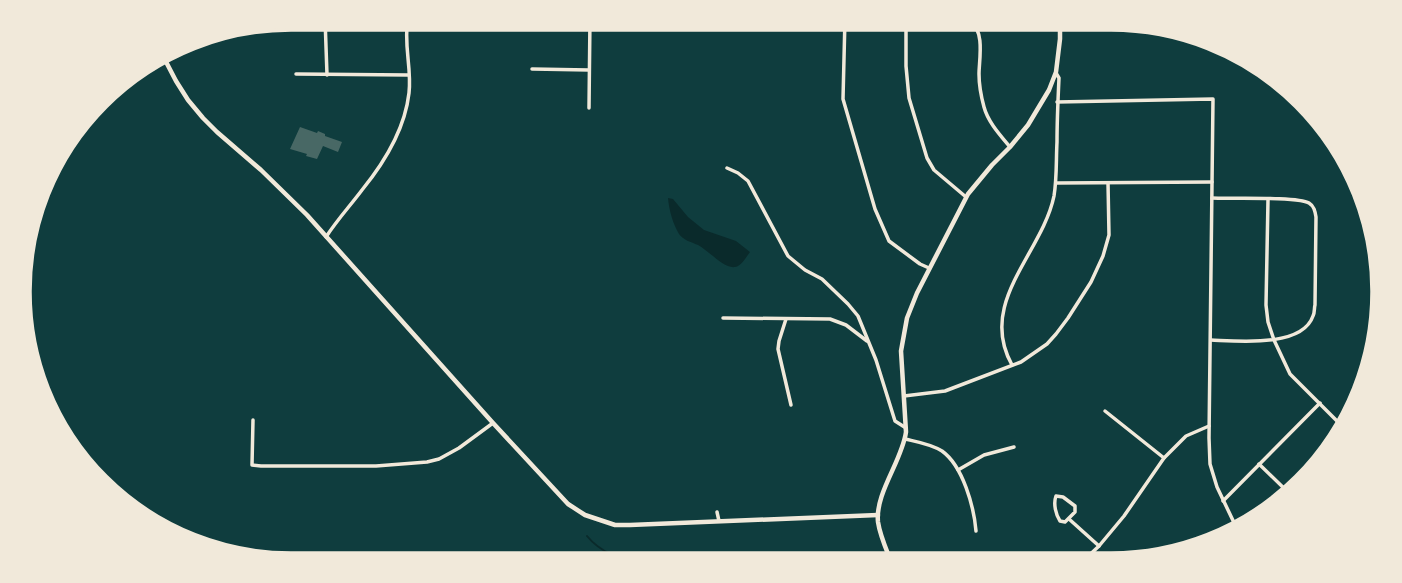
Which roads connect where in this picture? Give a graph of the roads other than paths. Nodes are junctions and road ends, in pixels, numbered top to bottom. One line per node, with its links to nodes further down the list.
1 (325, 30): 13 (street)
2 (405, 30): 14 (street)
3 (590, 30): 10 (street)
4 (845, 30): 26 (street)
5 (906, 30): 22 (street)
6 (977, 30): 17 (street)
7 (1060, 30): 11 (street)
8 (167, 62): 25 (street)
9 (532, 69): 10 (street)
10 (589, 70): 16 (street)
11 (1056, 72): 15 (street); 17 (street)
12 (296, 74): 13 (street)
13 (327, 75): 14 (street)
14 (408, 75): 25 (street)
15 (1058, 102): 19 (street); 20 (street)
16 (589, 108)
17 (1010, 147): 22 (street)
18 (727, 168): 31 (street)
19 (1212, 181): 21 (street); 23 (street)
20 (1056, 183): 21 (street); 32 (street)
21 (1108, 183): 32 (street)
22 (966, 197): 26 (street)
23 (1212, 198): 24 (street); 29 (street)
24 (1268, 199): 30 (street); 30 (street)
25 (326, 237): 39 (street)
26 (929, 268): 33 (street)
27 (723, 318): 28 (street)
28 (786, 318): 31 (street); 35 (street)
29 (1211, 340): 30 (street); 40 (street)
30 (1274, 340): 34 (street)
31 (869, 342): 41 (street)
32 (1012, 365): 33 (street)
33 (904, 396): 41 (street)
34 (1320, 403): 38 (street); 45 (street)
35 (792, 405)
36 (1105, 411): 44 (street)
37 (253, 420): 39 (street)
38 (1337, 421)
39 (493, 423): 52 (street)
40 (1209, 426): 44 (street); 48 (street)
41 (906, 428): 42 (street)
42 (905, 439): 46 (street); 50 (street)
43 (1014, 447): 46 (street)
44 (1164, 458): 55 (street)
45 (1259, 464): 47 (street); 48 (street)
46 (958, 470): 54 (street)
47 (1283, 488)
48 (1223, 501): 53 (street)
49 (716, 512): 52 (street)
50 (878, 515): 52 (street); 56 (street)
51 (1069, 519): 51 (street); 55 (street)
52 (719, 521)
53 (1234, 522)
54 (976, 531)
55 (1098, 546): 57 (street)
56 (888, 553)
57 (1091, 553)

